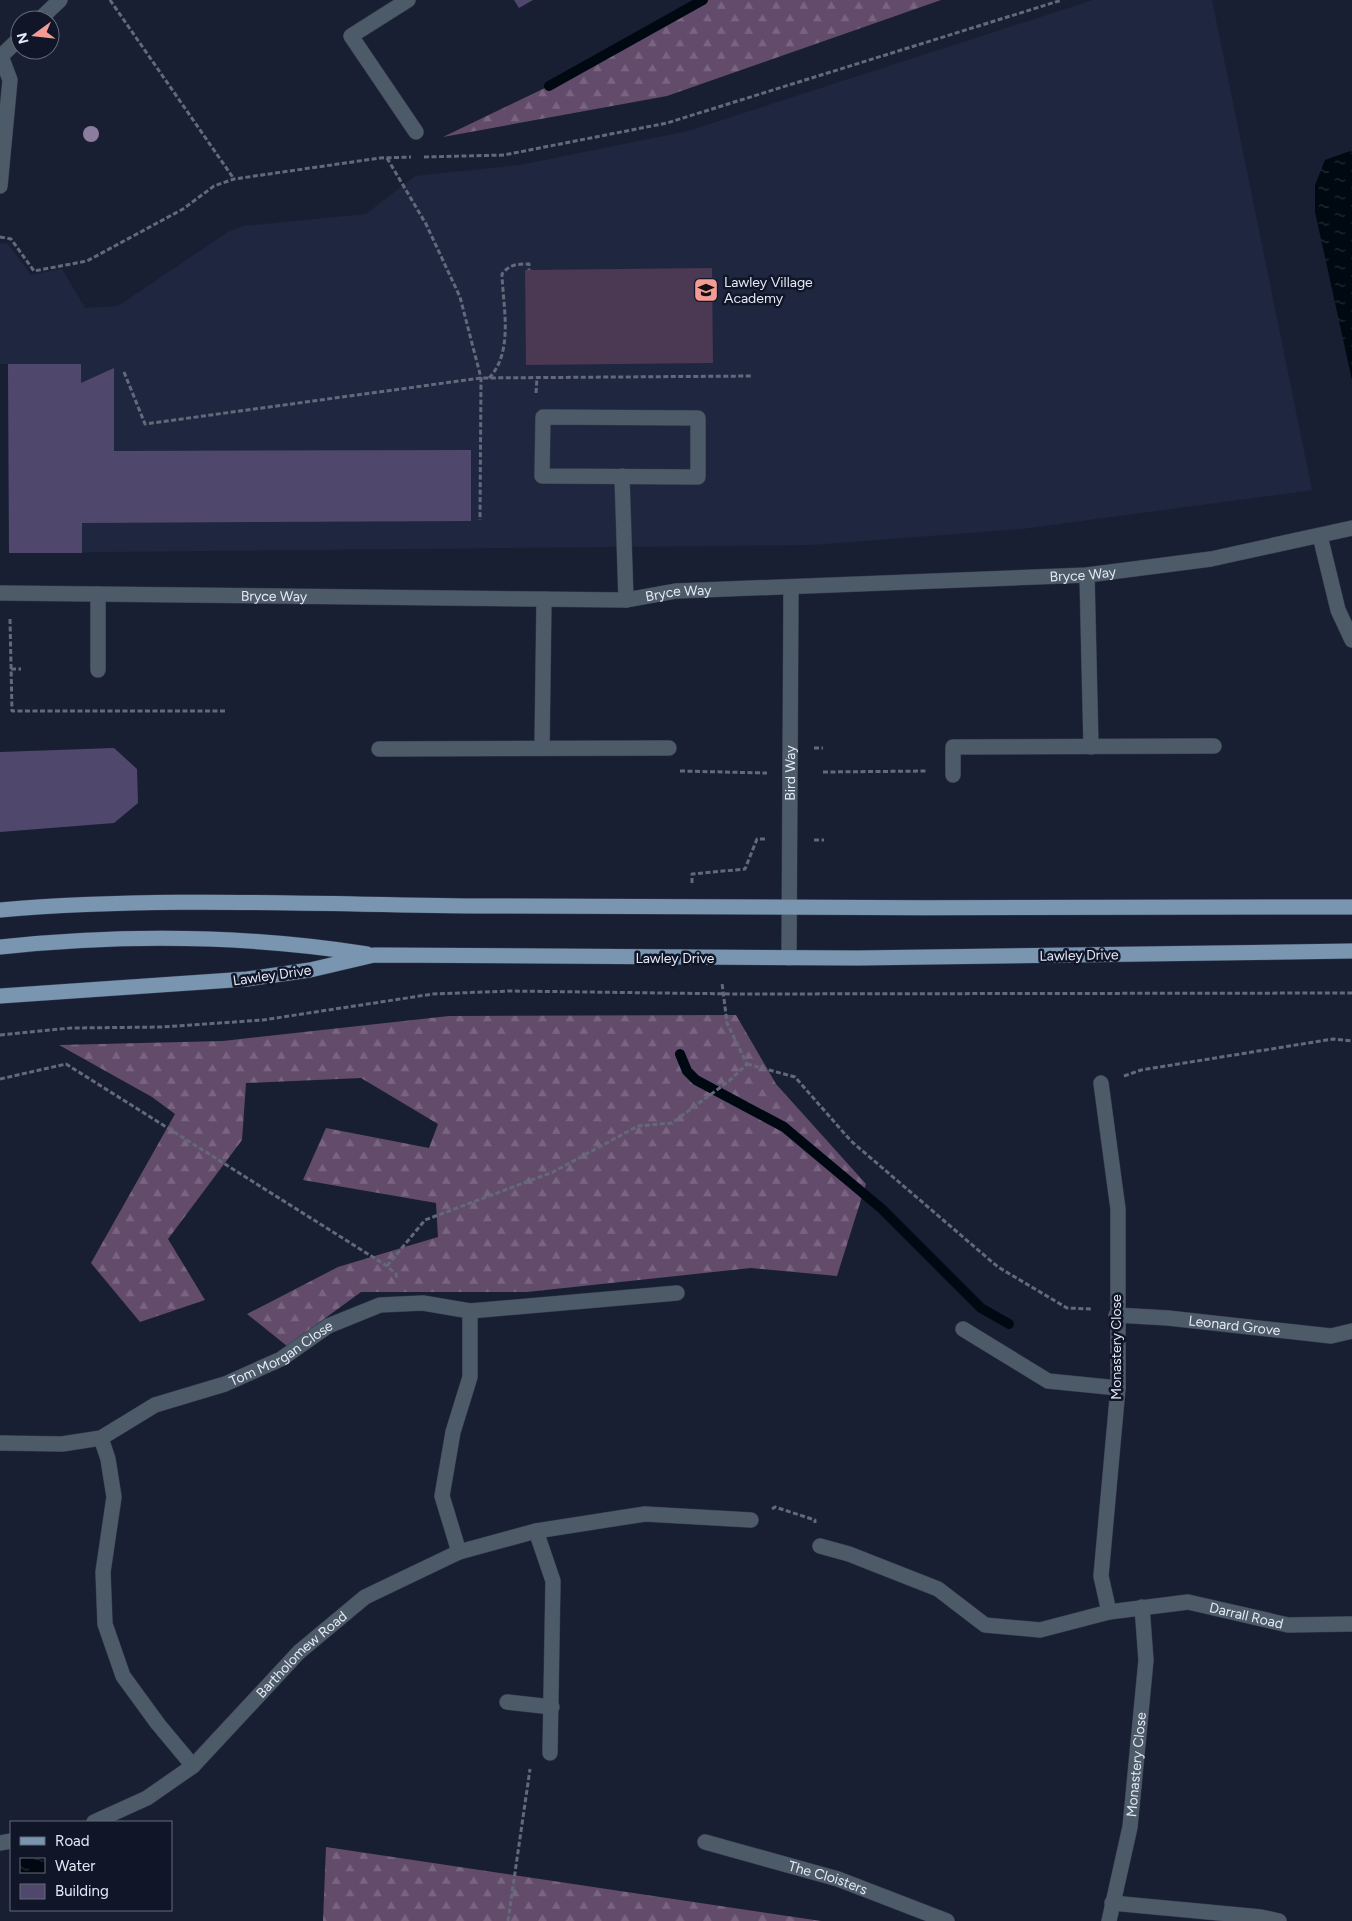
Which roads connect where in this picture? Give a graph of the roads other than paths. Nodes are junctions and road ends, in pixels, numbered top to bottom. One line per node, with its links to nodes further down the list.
1 (60, 0): 3 (street)
2 (408, 0): 5 (street)
3 (50, 10)
4 (1, 56): 6 (street)
5 (416, 132)
6 (0, 186)
7 (622, 476): 7 (street); 15 (street)
8 (1352, 528): 9 (street, Bryce Way)
9 (1320, 536): 10 (street, Bryce Way); 16 (street)
10 (1087, 575): 11 (street, Bryce Way); 19 (street)
11 (791, 588): 15 (street, Bryce Way); 25 (street, Bird Way)
12 (0, 593): 13 (street, Bryce Way)
13 (98, 594): 14 (street, Bryce Way); 17 (street)
14 (544, 599): 15 (street, Bryce Way); 20 (street)
15 (626, 600)
16 (1352, 640)
17 (98, 670)
18 (1214, 746): 19 (street)
19 (1091, 747): 23 (street)
20 (542, 748): 21 (street); 22 (street)
21 (669, 748)
22 (379, 749)
23 (953, 773)
24 (1352, 907): 25 (main road)
25 (789, 908): 26 (main road); 30 (street, Bird Way)
26 (0, 910)
27 (0, 946): 29 (main road)
28 (1352, 951): 30 (main road, Lawley Drive)
29 (374, 955): 30 (main road, Lawley Drive); 31 (main road, Lawley Drive)
30 (789, 958)
31 (0, 996)
32 (1101, 1083): 35 (street, Monastery Close)
33 (677, 1293): 34 (street, Tom Morgan Close)
34 (470, 1312): 39 (street, Tom Morgan Close); 44 (street)
35 (1116, 1312): 37 (street, Leonard Grove); 38 (street, Monastery Close)
36 (963, 1329): 38 (street)
37 (1352, 1331)
38 (1118, 1388): 46 (street, Monastery Close)
39 (101, 1438): 40 (street, Tom Morgan Close); 51 (street)
40 (0, 1443)
41 (752, 1520): 42 (street, Bartholomew Road)
42 (536, 1532): 44 (street, Bartholomew Road); 49 (street)
43 (820, 1546): 46 (street, Darrall Road)
44 (459, 1552): 51 (street, Bartholomew Road)
45 (1142, 1607): 46 (street, Darrall Road); 47 (street, Darrall Road); 54 (street, Monastery Close)
46 (1109, 1612)
47 (1352, 1624)
48 (507, 1702): 49 (street)
49 (552, 1707): 50 (street)
50 (550, 1753)
51 (193, 1766): 52 (street, Bartholomew Road)
52 (96, 1821)
53 (705, 1842): 55 (street, The Cloisters)
54 (1112, 1903): 56 (street, Monastery Close); 57 (street)
55 (947, 1921)
56 (1109, 1921)
57 (1279, 1921)

